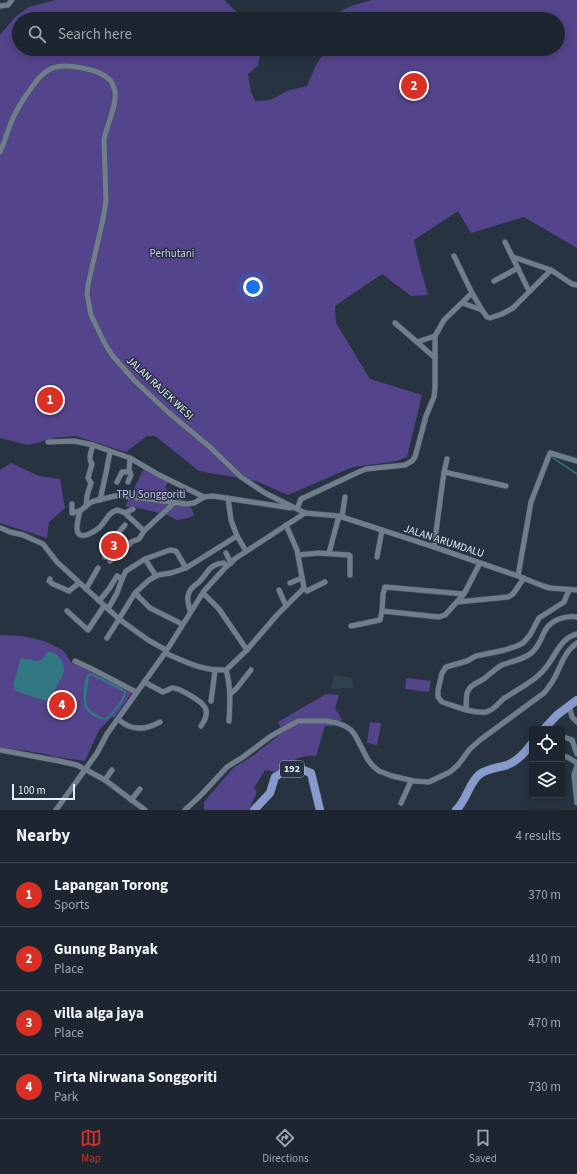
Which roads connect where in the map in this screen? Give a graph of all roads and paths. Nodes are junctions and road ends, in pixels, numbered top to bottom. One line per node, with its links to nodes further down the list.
1 (12, 0): 2 (street)
2 (0, 6)
3 (0, 152): 37 (street, JALAN RAJEK WESI)
4 (505, 242): 6 (street)
5 (454, 256): 12 (street)
6 (513, 256): 7 (street); 8 (street)
7 (518, 268): 9 (street); 11 (street)
8 (551, 270): 10 (street); 11 (street)
9 (494, 281)
10 (577, 285)
11 (529, 291): 14 (street)
12 (472, 293): 13 (street); 14 (street)
13 (462, 302): 14 (street); 16 (street)
14 (482, 310)
15 (395, 323): 17 (street)
16 (435, 336): 17 (street); 18 (street)
17 (417, 342): 18 (street)
18 (435, 358): 37 (street)
19 (48, 442): 20 (street)
20 (93, 445): 21 (street); 36 (street)
21 (110, 452): 22 (street); 33 (street)
22 (130, 458): 25 (street); 30 (street)
23 (447, 459): 26 (street)
24 (577, 461): 66 (street)
25 (130, 472): 27 (street); 28 (street)
26 (444, 472): 29 (street); 51 (street)
27 (117, 482)
28 (128, 482)
29 (506, 486)
30 (204, 497): 32 (street); 34 (street)
31 (345, 497): 42 (street)
32 (228, 498): 37 (street); 48 (street)
33 (100, 500): 34 (street); 36 (street)
34 (174, 503): 47 (street)
35 (72, 504): 39 (street)
36 (86, 506): 39 (street)
37 (295, 508): 41 (street, JALAN RAJEK WESI)
38 (133, 509): 40 (street)
39 (80, 510): 40 (street)
40 (125, 513): 47 (street)
41 (305, 513): 42 (street, JALAN ARUMDALU); 44 (street)
42 (340, 517): 46 (street, JALAN ARUMDALU); 54 (street)
43 (125, 525): 50 (street)
44 (286, 525): 52 (street); 55 (street)
45 (1, 528): 71 (street)
46 (382, 530): 51 (street, JALAN ARUMDALU); 57 (street)
47 (144, 531): 49 (street)
48 (237, 536): 52 (street); 63 (street)
49 (134, 541): 50 (street); 59 (street)
50 (118, 547): 56 (street)
51 (434, 547): 60 (street, JALAN ARUMDALU)
52 (246, 551): 61 (street)
53 (226, 553): 61 (street)
54 (329, 553): 55 (street); 64 (street)
55 (298, 555): 68 (street)
56 (105, 557)
57 (377, 557)
58 (145, 559): 63 (street); 65 (street); 67 (street)
59 (110, 561)
60 (480, 563): 66 (street, JALAN ARUMDALU); 81 (street)
61 (229, 565): 80 (street); 87 (street)
62 (98, 568): 75 (street)
63 (186, 568): 65 (street)
64 (350, 575)
65 (156, 576): 79 (street)
66 (518, 576): 69 (street, JALAN ARUMDALU)
67 (122, 578): 82 (street); 85 (street)
68 (302, 578): 72 (street); 74 (street)
69 (524, 578): 77 (street, JALAN ARUMDALU); 83 (street)
70 (50, 579): 71 (street)
71 (79, 582): 75 (street)
72 (290, 582)
73 (325, 582): 74 (street)
74 (304, 588): 84 (street)
75 (86, 589): 82 (street)
76 (279, 590): 84 (street)
77 (569, 590): 78 (street, JALAN ARUMDALU); 108 (street)
78 (577, 590)
79 (134, 593): 90 (street); 91 (street)
80 (204, 593): 87 (street); 96 (street)
81 (464, 594): 83 (street); 88 (street)
82 (99, 601): 85 (street)
83 (457, 602): 88 (street)
84 (286, 606): 96 (street)
85 (106, 607): 86 (street); 90 (street)
86 (68, 611)
87 (190, 611): 91 (street)
88 (382, 611): 92 (street)
89 (577, 617): 108 (street)
90 (119, 619): 94 (street); 97 (street)
91 (182, 624): 97 (street)
92 (351, 626)
93 (577, 634): 108 (street)
94 (107, 638)
95 (577, 643): 125 (street)
96 (247, 650): 99 (street)
97 (165, 651): 101 (street); 102 (street)
98 (75, 661): 103 (street)
99 (226, 670): 101 (street); 104 (street)
100 (251, 670): 104 (street)
101 (215, 671): 106 (street)
102 (144, 682): 103 (street); 113 (street)
103 (136, 692): 109 (street)
104 (230, 694): 110 (street)
105 (577, 700): 107 (main road)
106 (211, 701)
107 (569, 705): 112 (street); 114 (main road)
108 (466, 710)
109 (118, 719): 111 (street); 122 (street)
110 (229, 721)
111 (160, 722)
112 (577, 722)
113 (201, 726)
114 (547, 726)
115 (565, 737): 118 (street)
116 (529, 747): 135 (main road)
117 (0, 750): 122 (street)
118 (577, 754)
119 (565, 756): 120 (street)
120 (577, 763)
121 (577, 766): 129 (street)
122 (85, 769): 124 (street); 130 (street)
123 (112, 770): 124 (street)
124 (105, 780): 127 (street)
125 (411, 781): 128 (street); 132 (street)
126 (140, 789): 127 (street)
127 (131, 800): 131 (street)
128 (401, 802)
129 (577, 803)
130 (56, 810)
131 (145, 810)
132 (185, 810)
133 (254, 810): 134 (main road, 192)
134 (320, 810)
135 (456, 810)

